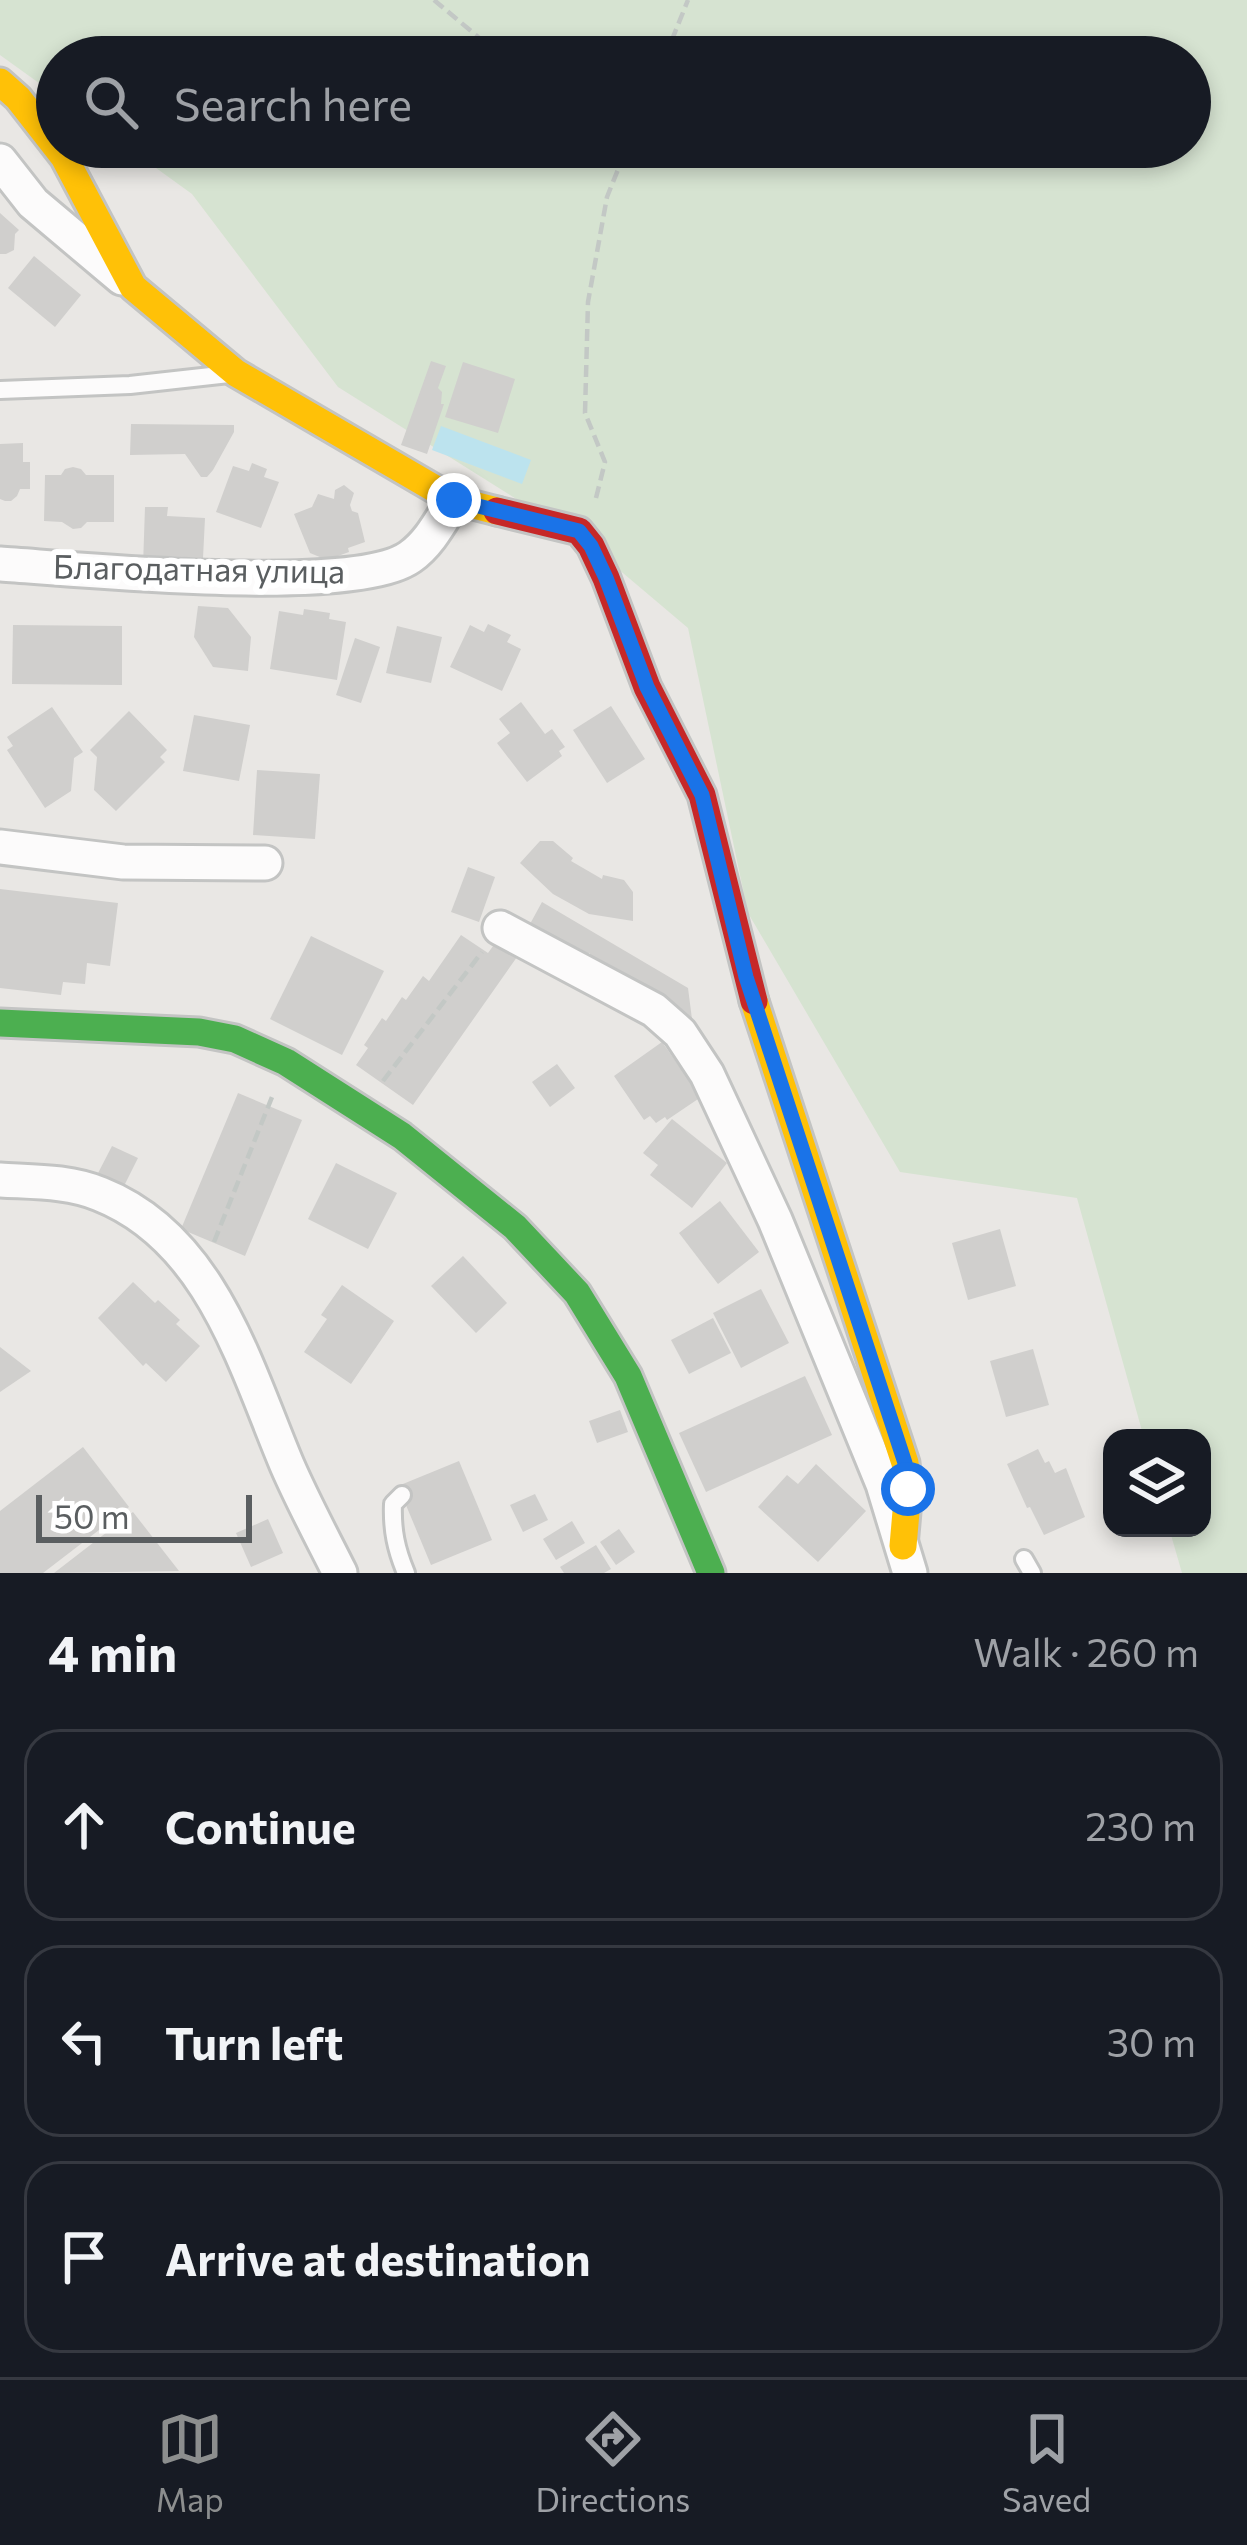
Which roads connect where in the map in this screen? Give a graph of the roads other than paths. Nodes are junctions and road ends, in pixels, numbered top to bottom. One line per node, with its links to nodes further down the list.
1 (0, 82): 2 (street)
2 (36, 121)
3 (0, 161): 5 (street)
4 (70, 168): 5 (street)
5 (133, 286): 6 (street)
6 (236, 373): 7 (lane); 8 (street)
7 (0, 390)
8 (454, 500): 9 (street, Благодатная улица); 16 (street)
9 (0, 564)
10 (0, 847): 11 (street)
11 (265, 862)
12 (500, 928): 16 (street)
13 (0, 1023): 19 (street)
14 (0, 1180): 17 (street)
15 (402, 1495): 18 (lane)
16 (906, 1559)
17 (340, 1573)
18 (406, 1573)
19 (711, 1573)

